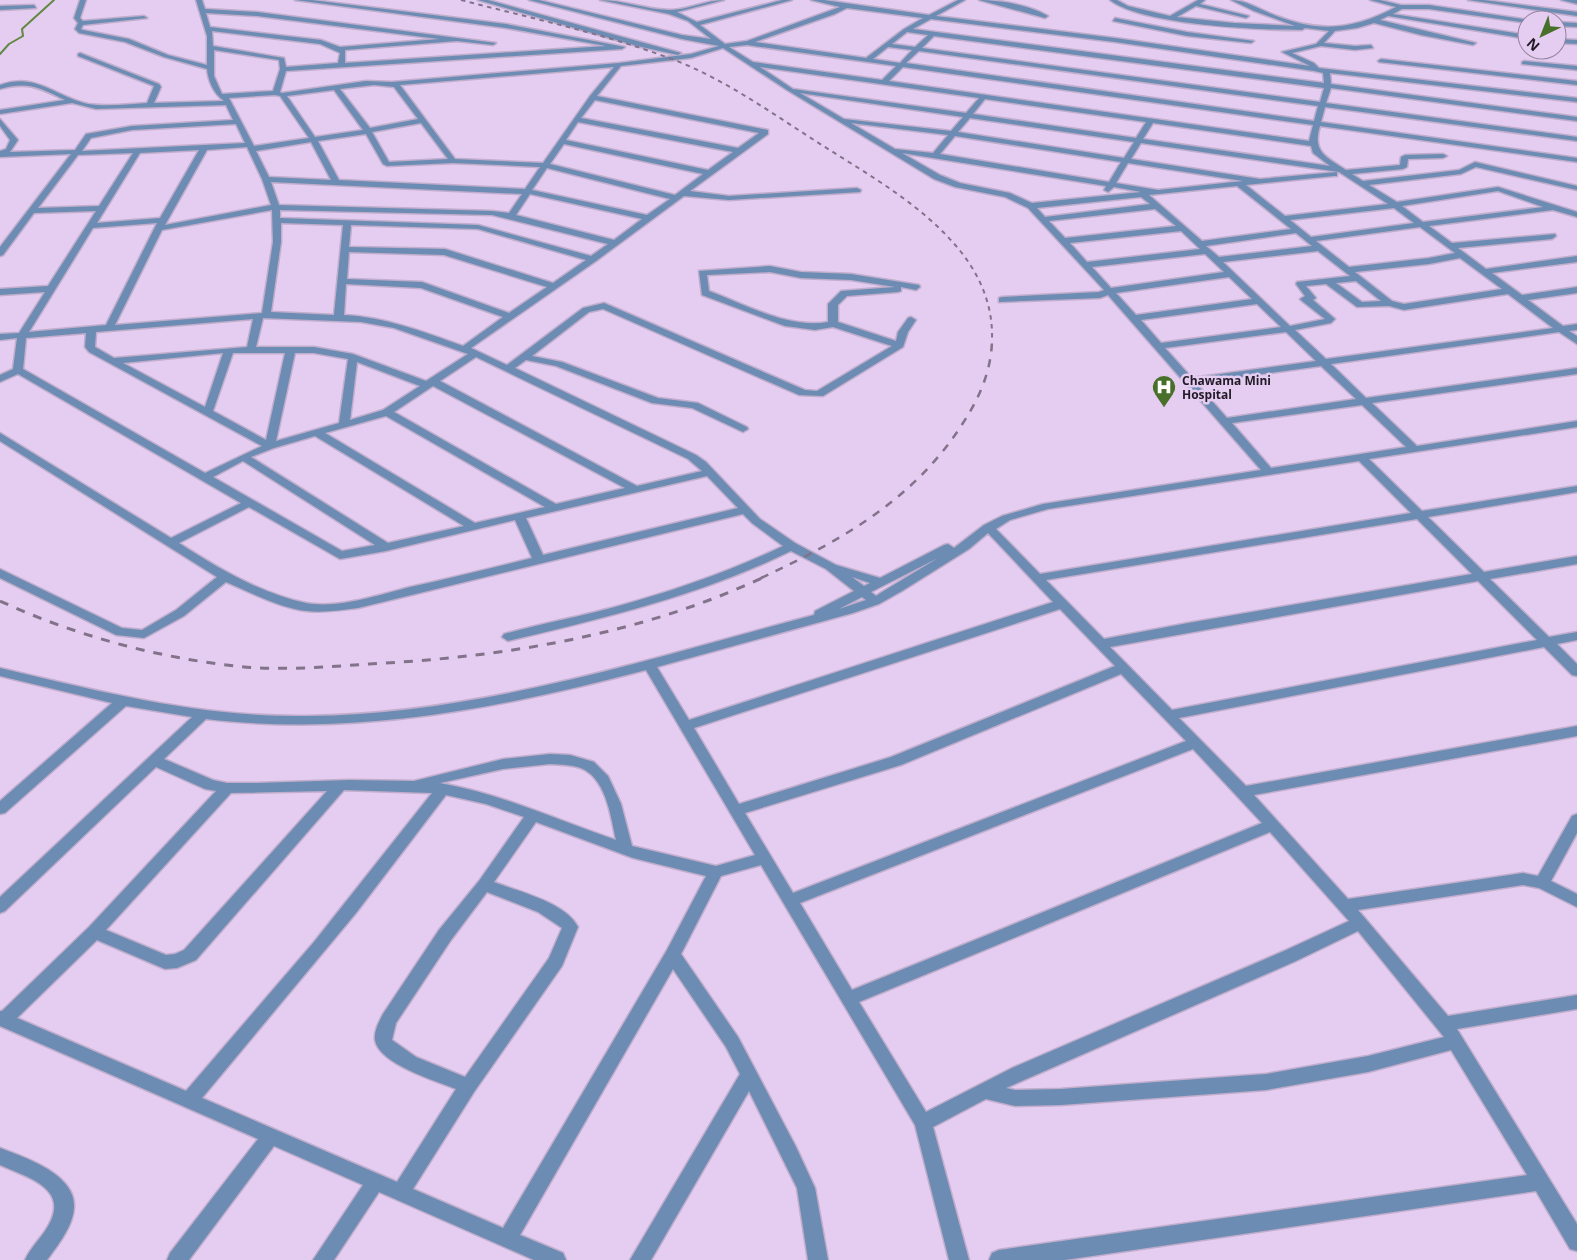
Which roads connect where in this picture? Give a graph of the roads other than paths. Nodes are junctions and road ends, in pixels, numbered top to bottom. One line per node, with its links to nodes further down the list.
1 (83, 0): 39 (street)
2 (200, 0): 27 (street)
3 (298, 0): 26 (street)
4 (480, 0): 57 (street)
5 (532, 0): 55 (street)
6 (603, 0): 21 (street)
7 (648, 0): 21 (street)
8 (720, 0): 28 (street)
9 (788, 0): 41 (street)
10 (814, 0): 22 (street)
11 (962, 0): 33 (street)
12 (982, 0): 31 (street)
13 (1113, 0): 34 (street)
14 (1202, 0): 20 (street)
15 (1234, 0): 43 (street)
16 (1373, 0): 24 (street)
17 (1471, 0): 29 (street)
18 (1564, 0): 19 (street)
19 (1577, 2)
20 (1194, 4): 32 (street); 34 (street)
21 (629, 5): 28 (street)
22 (846, 6): 33 (street); 51 (street)
23 (34, 7): 25 (street)
24 (1401, 7): 30 (street); 37 (street)
25 (0, 8)
26 (365, 8): 40 (street); 60 (street)
27 (202, 11): 40 (street); 44 (street)
28 (671, 12): 41 (street)
29 (1577, 14)
30 (1389, 15): 38 (street); 48 (street)
31 (1045, 16)
32 (1246, 16)
33 (926, 17): 45 (street); 52 (street)
34 (1171, 17): 42 (street); 43 (street)
35 (144, 18): 39 (street)
36 (1115, 20): 42 (street)
37 (1517, 20)
38 (1375, 21): 46 (street); 54 (street)
39 (81, 23): 74 (street)
40 (337, 23): 49 (street)
41 (696, 24): 55 (street)
42 (1151, 28): 50 (street); 52 (street)
43 (1302, 28): 46 (street)
44 (208, 29): 59 (street); 62 (street)
45 (906, 30): 47 (street); 58 (street)
46 (1333, 30): 56 (street)
47 (932, 34): 63 (street); 80 (street)
48 (1517, 35)
49 (457, 39): 53 (street); 62 (street)
50 (1251, 41)
51 (747, 42): 55 (street); 67 (street)
52 (1131, 42): 77 (street); 80 (street)
53 (493, 43)
54 (1473, 43)
55 (722, 44): 65 (street); 71 (street)
56 (1319, 44): 61 (street); 77 (street)
57 (639, 45): 60 (street); 65 (street)
58 (885, 45): 63 (street); 67 (street)
59 (209, 47): 74 (street); 76 (street)
60 (622, 47): 66 (street); 70 (street)
61 (1371, 47)
62 (339, 49): 70 (street)
63 (917, 49): 72 (street); 80 (street)
64 (80, 54): 95 (street)
65 (690, 56): 66 (street)
66 (647, 60): 73 (street)
67 (867, 60): 72 (street)
68 (1381, 61): 82 (street)
69 (1524, 63): 75 (street)
70 (341, 64): 76 (street)
71 (754, 64): 81 (street); 86 (street)
72 (901, 65): 80 (street); 81 (street)
73 (619, 66): 79 (street); 90 (street)
74 (209, 67): 88 (street)
75 (1577, 68)
76 (283, 69): 87 (street)
77 (1315, 69): 78 (street)
78 (1326, 70): 83 (street); 91 (street)
79 (392, 80): 85 (street); 100 (street)
80 (1092, 80): 83 (street); 89 (street); 94 (street); 102 (street); 105 (street)
81 (884, 82): 89 (street)
82 (1577, 83)
83 (1328, 86): 94 (street); 99 (street)
84 (0, 87): 92 (street)
85 (336, 88): 87 (street); 106 (street)
86 (789, 89): 97 (street); 101 (street)
87 (279, 94): 88 (street); 109 (street)
88 (220, 96): 93 (street)
89 (984, 96): 97 (street)
90 (592, 97): 98 (street); 117 (street)
91 (1577, 100)
92 (72, 101): 95 (street); 96 (street)
93 (229, 103): 95 (street); 104 (street)
94 (1321, 104): 105 (street); 108 (street)
95 (149, 106)
96 (0, 112)
97 (969, 114): 107 (street); 110 (street)
98 (576, 119): 111 (street); 117 (street)
99 (1577, 119)
100 (423, 120): 106 (street); 124 (street)
101 (841, 120): 107 (street); 115 (street)
102 (1151, 120): 110 (street); 112 (street)
103 (0, 121): 119 (street)
104 (238, 122): 113 (street); 118 (street)
105 (1315, 123): 112 (street); 121 (street)
106 (368, 131): 109 (street); 126 (street)
107 (954, 134): 120 (street); 125 (street)
108 (1577, 139)
109 (314, 140): 113 (street); 134 (street)
110 (1140, 140): 125 (street); 129 (street)
111 (561, 141): 127 (street); 130 (street)
112 (1312, 144): 129 (street)
113 (250, 147): 114 (street); 132 (street)
114 (204, 148): 116 (street); 160 (street)
115 (892, 149): 120 (street); 147 (street)
116 (138, 151): 118 (street); 150 (street)
117 (741, 151): 130 (street)
118 (75, 152): 119 (street); 152 (street)
119 (0, 154)
120 (936, 154): 136 (street)
121 (1469, 155): 123 (street); 131 (street); 135 (street)
122 (1443, 156): 129 (street)
123 (1577, 160)
124 (453, 161): 126 (street); 127 (street)
125 (1128, 161): 133 (street); 136 (street)
126 (387, 164): 128 (street)
127 (545, 165): 141 (street); 144 (street)
128 (394, 170)
129 (1344, 172): 133 (street); 135 (street)
130 (710, 173): 144 (street)
131 (1520, 174): 138 (street); 139 (street)
132 (266, 180): 134 (street); 149 (street)
133 (1257, 181): 137 (street)
134 (337, 183): 141 (street)
135 (1362, 183): 146 (street)
136 (1112, 184): 142 (street); 145 (street)
137 (1239, 184): 142 (street); 156 (street)
138 (1577, 188)
139 (1498, 189): 146 (street); 151 (street)
140 (857, 190): 144 (street)
141 (529, 192): 154 (street); 155 (street)
142 (1157, 192): 143 (street)
143 (1143, 194): 145 (street); 148 (street)
144 (679, 195): 155 (street)
145 (1103, 198): 147 (street)
146 (1394, 204): 156 (street); 161 (street)
147 (1031, 206): 158 (street)
148 (1157, 206): 158 (street); 163 (street)
149 (276, 207): 154 (street); 157 (street); 160 (street)
150 (103, 208): 152 (street); 162 (street)
151 (1553, 208): 153 (street); 161 (street)
152 (32, 212): 173 (street)
153 (1577, 215)
154 (511, 216): 168 (street)
155 (649, 218): 168 (street)
156 (1281, 219): 164 (street)
157 (277, 220): 159 (street); 195 (street)
158 (1045, 220): 167 (street)
159 (347, 222): 170 (street); 175 (street)
160 (162, 224): 162 (street); 202 (street)
161 (1422, 225): 166 (street); 169 (street)
162 (92, 226): 186 (street)
163 (1183, 228): 167 (street); 171 (street)
164 (1296, 231): 166 (street); 171 (street)
165 (1552, 236): 169 (street)
166 (1311, 239): 172 (street)
167 (1064, 241): 178 (street)
168 (615, 243): 175 (street)
169 (1449, 246): 174 (street)
170 (345, 248): 183 (street); 185 (street)
171 (1203, 248): 177 (street); 178 (street)
172 (1321, 248): 177 (street); 179 (street)
173 (0, 253)
174 (1460, 255): 179 (street); 180 (street)
175 (593, 259): 185 (street)
176 (1577, 259): 180 (street)
177 (1217, 260): 181 (street)
178 (1086, 265): 188 (street)
179 (1348, 270): 182 (street)
180 (1483, 272): 189 (street)
181 (1232, 274): 188 (street); 193 (street)
182 (1359, 278): 184 (street); 194 (street)
183 (343, 281): 196 (street); 197 (street)
184 (1329, 282): 194 (street); 203 (street)
185 (554, 286): 197 (street)
186 (51, 289): 190 (street); 206 (street)
187 (1577, 290): 191 (street)
188 (1110, 291): 192 (street); 198 (street)
189 (1508, 291): 191 (street); 194 (street)
190 (0, 292)
191 (1520, 298): 204 (street)
192 (1002, 300)
193 (1259, 301): 198 (street); 203 (street)
194 (1389, 303)
195 (262, 315): 196 (street); 202 (street); 211 (street)
196 (339, 316): 213 (street)
197 (512, 317): 213 (street)
198 (1134, 318): 210 (street)
199 (911, 320): 209 (street)
200 (833, 324): 200 (street); 209 (street)
201 (1577, 326): 204 (street)
202 (109, 328): 205 (street)
203 (1288, 328): 210 (street); 219 (street)
204 (1561, 328): 208 (street); 219 (street)
205 (91, 329): 206 (street); 218 (street)
206 (22, 335): 207 (street); 221 (street)
207 (0, 337)
208 (1577, 341)
209 (900, 345): 217 (street)
210 (1160, 346): 224 (street)
211 (251, 349): 212 (street); 214 (street)
212 (291, 349): 216 (street); 235 (street)
213 (464, 349): 215 (street)
214 (229, 350): 218 (street); 227 (street)
215 (475, 353): 220 (street); 225 (street)
216 (352, 357): 225 (street); 231 (street)
217 (524, 357): 220 (street); 232 (street)
218 (113, 362): 227 (street)
219 (1324, 363): 224 (street); 226 (street)
220 (508, 369): 239 (street)
221 (18, 370): 223 (street); 241 (street)
222 (1577, 371): 226 (street)
223 (0, 379)
224 (1190, 381): 229 (street)
225 (430, 383): 228 (street); 242 (street)
226 (1366, 401): 229 (street); 236 (street)
227 (208, 412): 235 (street)
228 (387, 412): 231 (street); 245 (street)
229 (1226, 421): 240 (street)
230 (1577, 424): 236 (street)
231 (344, 425): 233 (street)
232 (743, 429)
233 (317, 433): 235 (street); 249 (street)
234 (0, 436): 252 (street)
235 (270, 446): 237 (street)
236 (1414, 449): 238 (street)
237 (243, 457): 241 (street); 254 (street)
238 (1361, 457): 240 (street); 247 (street)
239 (710, 472): 242 (street); 246 (street)
240 (1269, 472): 250 (street)
241 (205, 477): 244 (street)
242 (635, 490): 245 (street)
243 (1577, 490): 247 (street)
244 (248, 503): 252 (street); 254 (street)
245 (553, 507): 248 (street)
246 (744, 510): 253 (street); 255 (street)
247 (1419, 514): 260 (street); 261 (street)
248 (519, 516): 249 (street); 255 (street)
249 (474, 527): 254 (street)
250 (988, 527): 251 (street); 261 (street)
251 (970, 539): 262 (street); 263 (street)
252 (170, 543): 259 (street)
253 (792, 546): 257 (street); 269 (street)
254 (386, 547)
255 (539, 560): 259 (street)
256 (1577, 560): 260 (street)
257 (830, 566): 262 (street); 264 (street)
258 (0, 573): 259 (street)
259 (225, 577)
260 (1482, 577): 270 (street); 271 (street)
261 (1036, 578): 266 (street)
262 (880, 581): 263 (street); 264 (street)
263 (894, 590): 265 (street)
264 (860, 591): 265 (street); 267 (street)
265 (875, 601): 267 (street)
266 (1061, 604): 271 (street); 279 (street)
267 (806, 621): 272 (street)
268 (1577, 636): 270 (street)
269 (508, 637)
270 (1547, 641): 275 (street); 278 (street)
271 (1102, 644): 273 (street)
272 (649, 665): 277 (street); 279 (street)
273 (1123, 668): 278 (street); 289 (street)
274 (0, 672): 276 (street)
275 (1577, 672)
276 (123, 700): 277 (street); 288 (street)
277 (203, 714): 282 (street)
278 (1169, 715): 281 (street)
279 (686, 726): 289 (street)
280 (1577, 731): 287 (street)
281 (1195, 744): 287 (street); 298 (street)
282 (154, 760): 285 (street); 301 (street)
283 (340, 786): 284 (street); 285 (street); 303 (street)
284 (409, 787): 286 (street); 293 (street)
285 (227, 788): 303 (street)
286 (442, 790): 290 (street); 313 (street)
287 (1243, 792): 292 (street)
288 (0, 809)
289 (736, 810): 294 (street)
290 (533, 815): 293 (street); 297 (street)
291 (1577, 820): 296 (street)
292 (1271, 825): 300 (street); 305 (street)
293 (625, 849): 295 (street)
294 (764, 858): 295 (street); 298 (street)
295 (716, 872): 304 (street)
296 (1542, 883): 299 (street); 300 (street)
297 (484, 885): 311 (street); 311 (street)
298 (789, 901): 305 (street)
299 (1577, 901)
300 (1346, 906): 302 (street)
301 (0, 907)
302 (1360, 923): 308 (street); 312 (street)
303 (95, 932): 307 (street)
304 (673, 955): 310 (street); 320 (street)
305 (848, 999): 314 (street)
306 (1577, 1002): 308 (street)
307 (2, 1019): 313 (street)
308 (1446, 1024): 309 (street)
309 (1456, 1041): 312 (street); 317 (street)
310 (749, 1075): 326 (street); 327 (street)
311 (468, 1086): 319 (street)
312 (986, 1091): 314 (street)
313 (190, 1099): 315 (street)
314 (923, 1123): 328 (street)
315 (270, 1137): 318 (street); 323 (street)
316 (0, 1156): 322 (street)
317 (1541, 1182): 321 (street); 329 (street)
318 (375, 1183): 319 (street); 324 (street)
319 (401, 1192): 320 (street)
320 (508, 1239): 325 (street)
321 (1577, 1242)
322 (35, 1260)
323 (177, 1260)
324 (323, 1260)
325 (556, 1260)
326 (640, 1260)
327 (818, 1260)
328 (959, 1260)
329 (999, 1260)

